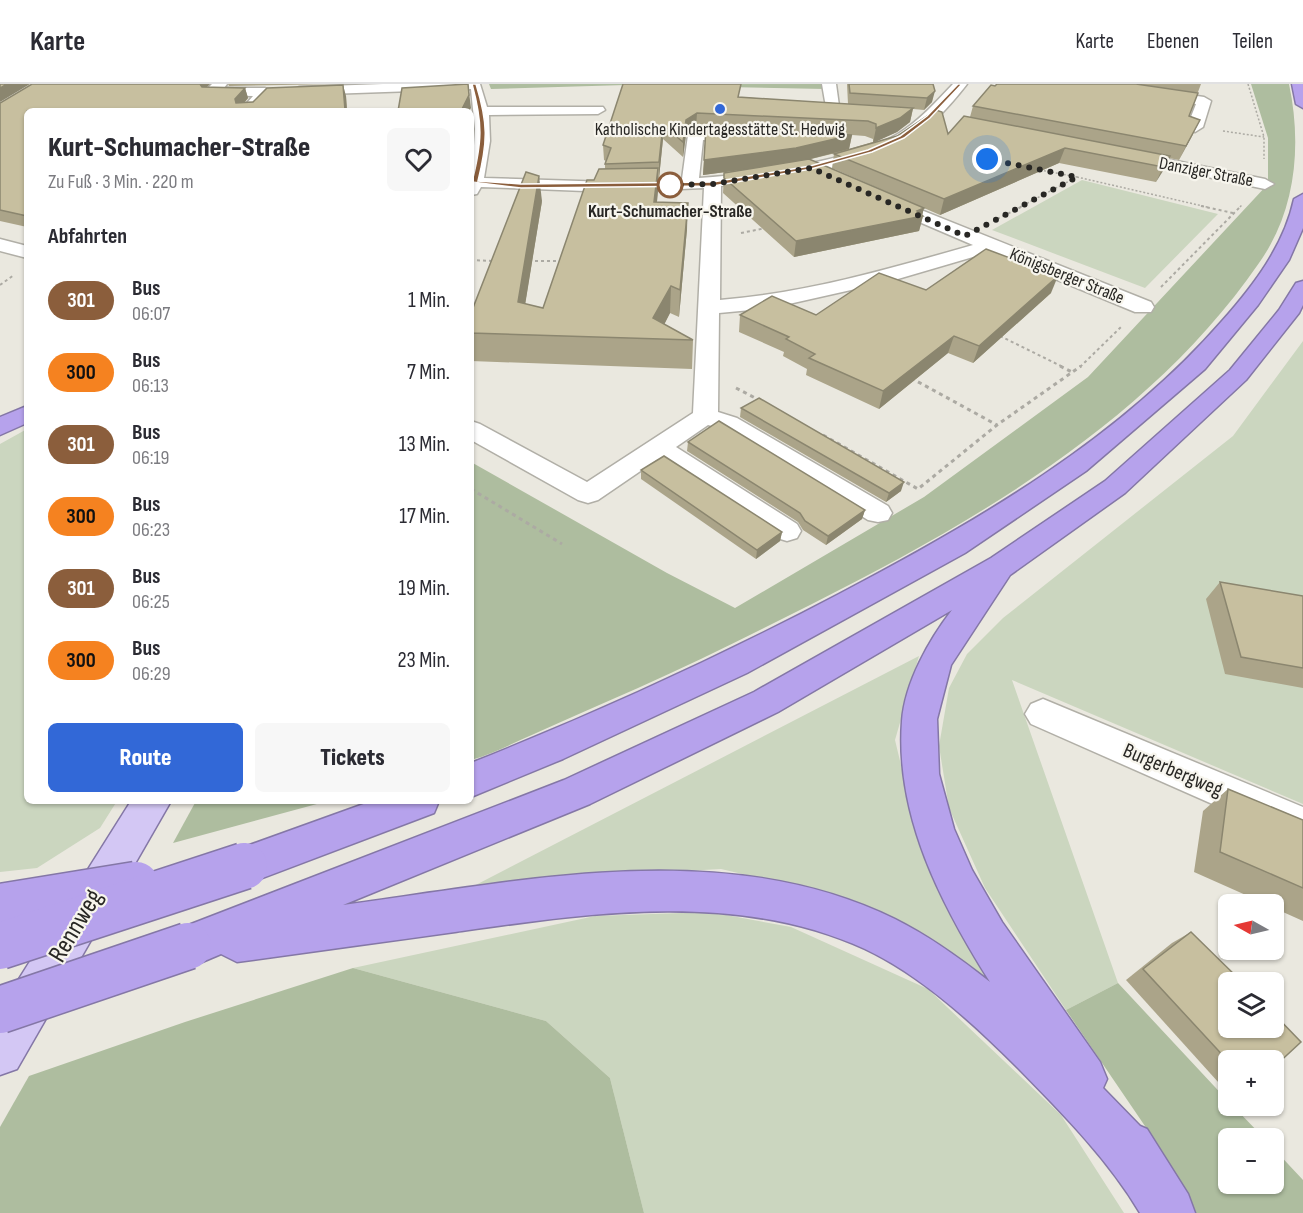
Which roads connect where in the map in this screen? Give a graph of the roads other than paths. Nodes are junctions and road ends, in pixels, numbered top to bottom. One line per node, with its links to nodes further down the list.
1 (474, 84): 7 (street); 14 (street)
2 (829, 84): 13 (street)
3 (960, 84): 17 (street)
4 (1086, 84): 19 (street)
5 (1299, 84): 8 (highway)
6 (216, 88): 7 (street); 9 (street)
7 (277, 91): 10 (street)
8 (1303, 104)
9 (199, 105)
10 (252, 108)
11 (598, 110): 14 (street)
12 (812, 110): 13 (street)
13 (832, 110): 15 (street)
14 (482, 111): 20 (street)
15 (886, 114)
16 (907, 116): 17 (street)
17 (928, 117): 18 (street); 23 (street)
18 (951, 121)
19 (1195, 127)
20 (477, 130): 25 (street)
21 (763, 138): 30 (street)
22 (842, 141): 23 (street)
23 (887, 144): 26 (street)
24 (1105, 152): 29 (street, Danziger Straße)
25 (475, 164)
26 (811, 168): 27 (street); 28 (street)
27 (840, 181)
28 (713, 184): 30 (street); 39 (street)
29 (1265, 184)
30 (690, 185): 31 (street)
31 (474, 186)
32 (860, 189): 35 (street, Königsberger Straße)
33 (1303, 199): 49 (highway)
34 (0, 245): 36 (street)
35 (991, 246): 38 (street, Königsberger Straße); 39 (street, Königsberger Straße)
36 (24, 250)
37 (1303, 287): 47 (highway)
38 (1143, 306)
39 (709, 307): 41 (street)
40 (24, 415): 42 (highway)
41 (705, 416): 44 (street); 45 (street)
42 (0, 427)
43 (474, 431): 44 (street)
44 (659, 448): 46 (street)
45 (878, 513)
46 (787, 531)
47 (1002, 566): 56 (highway); 59 (highway)
48 (1043, 714): 52 (street, Burgerbergweg)
49 (474, 779)
50 (150, 804): 58 (main road, Rennweg)
51 (412, 804): 53 (highway)
52 (1303, 826)
53 (244, 866): 54 (highway, bridge); 55 (highway, bridge)
54 (0, 907)
55 (0, 946)
56 (188, 946): 57 (highway, bridge); 59 (highway)
57 (0, 1010)
58 (0, 1052)
59 (1141, 1165): 60 (highway)
60 (1169, 1213)

